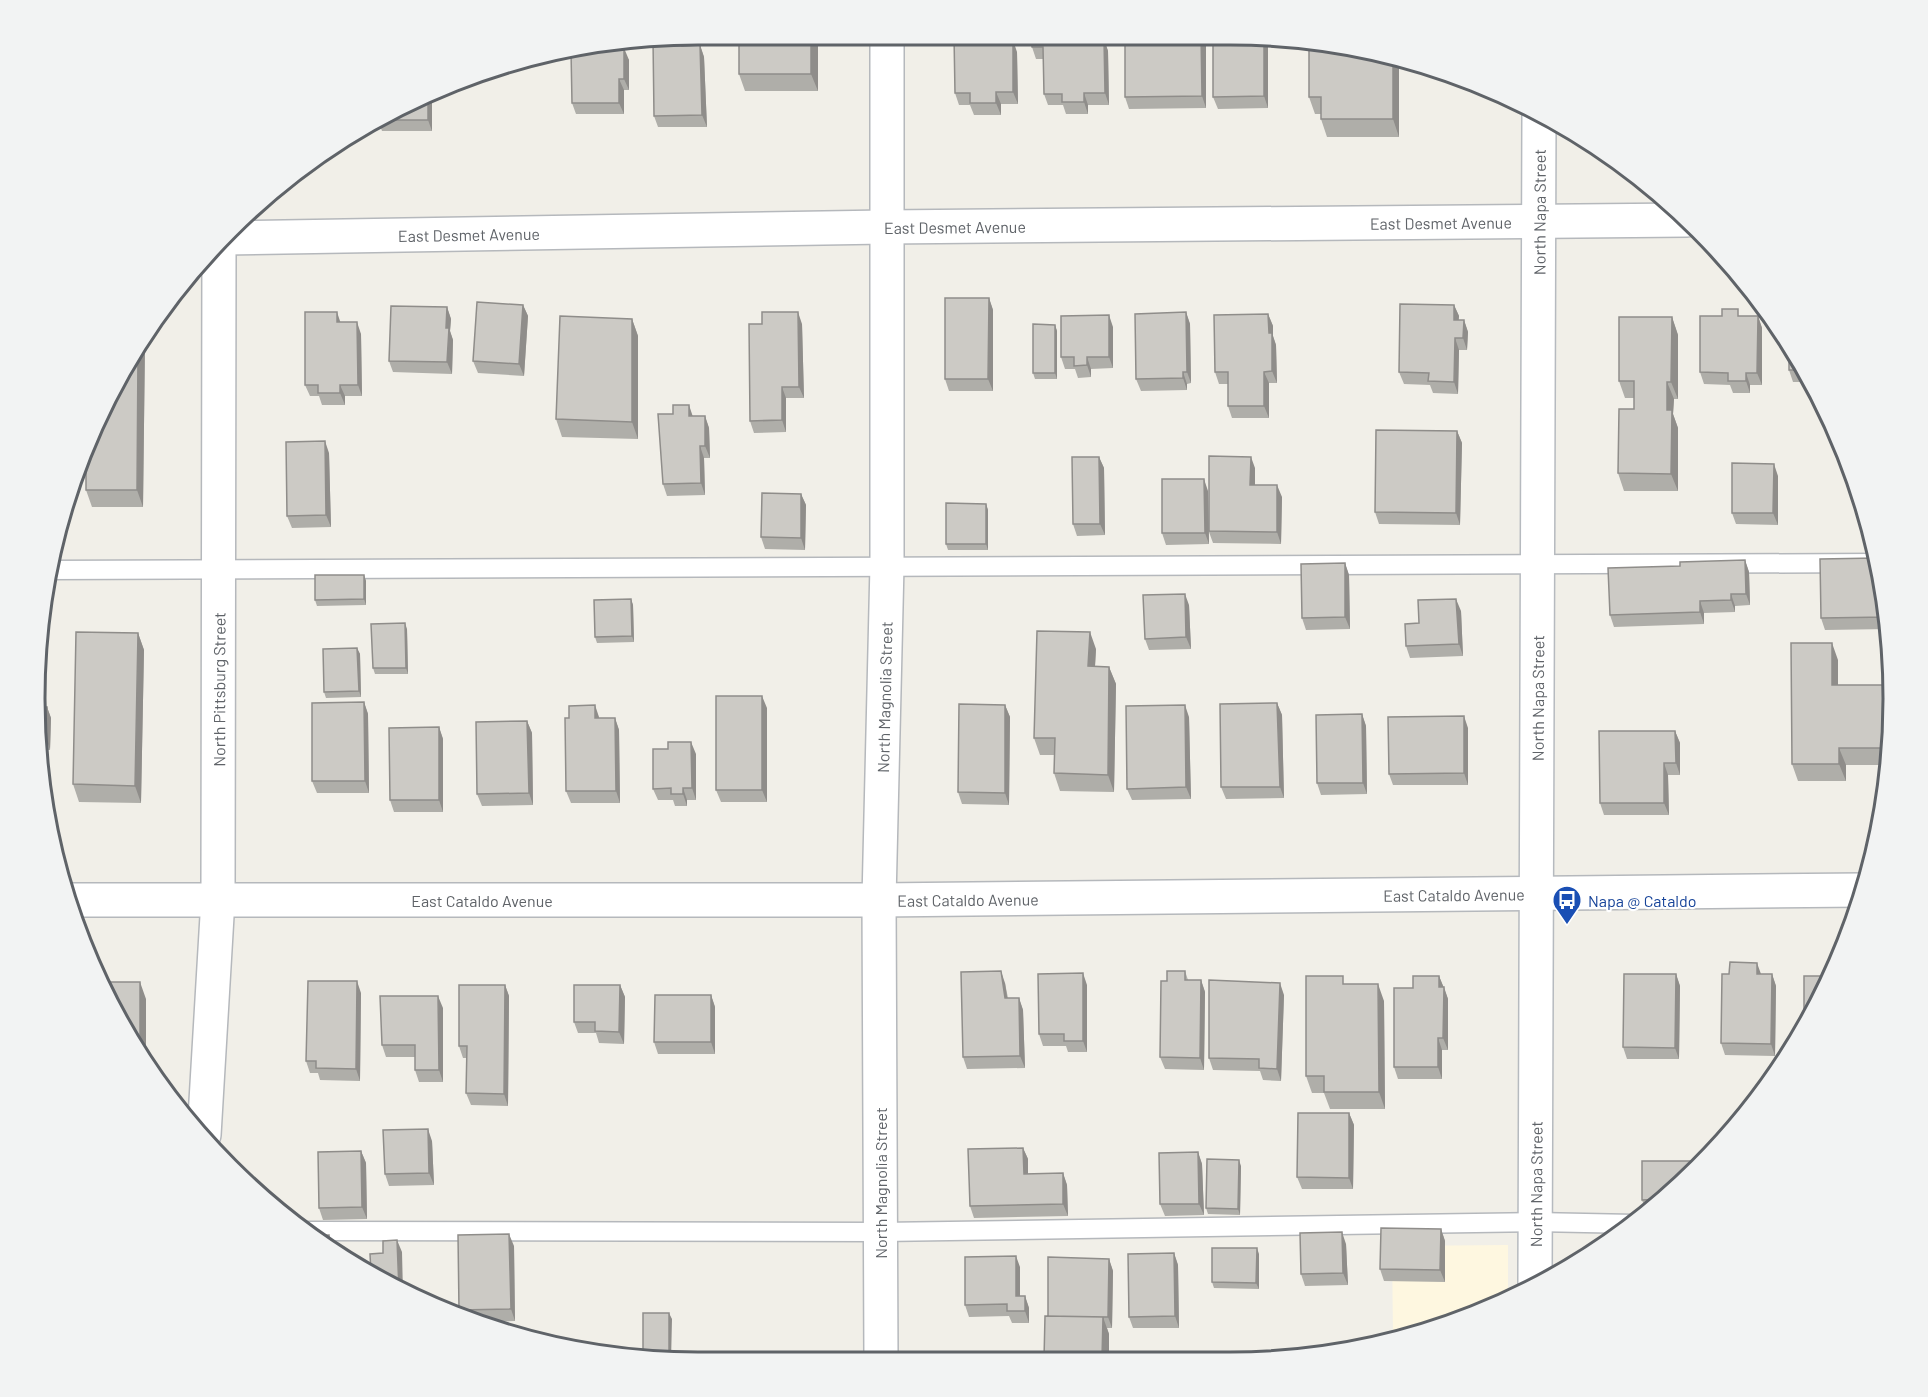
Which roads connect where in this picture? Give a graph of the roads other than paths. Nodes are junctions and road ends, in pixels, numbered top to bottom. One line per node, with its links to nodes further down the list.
1 (887, 45): 5 (street, North Magnolia Street)
2 (1539, 123): 3 (street, North Napa Street)
3 (1539, 220): 4 (street, East Desmet Avenue); 5 (street, East Desmet Avenue); 8 (street, North Napa Street)
4 (1674, 220)
5 (885, 227): 6 (street, East Desmet Avenue); 10 (street, North Magnolia Street)
6 (234, 238)
7 (219, 255): 11 (street, North Pittsburg Street)
8 (1537, 563): 9 (lane); 10 (lane); 14 (street, North Napa Street)
9 (1868, 563)
10 (886, 565): 11 (lane); 17 (street, North Magnolia Street)
11 (219, 569): 12 (lane); 15 (street, North Pittsburg Street)
12 (58, 570)
13 (1854, 890): 14 (street, East Cataldo Avenue)
14 (1536, 892): 17 (street, East Cataldo Avenue); 19 (street, North Napa Street)
15 (218, 899): 16 (street, East Cataldo Avenue); 17 (street, East Cataldo Avenue); 18 (street, North Pittsburg Street)
16 (77, 900)
17 (879, 900): 22 (street, North Magnolia Street)
18 (205, 1126)
19 (1535, 1222): 20 (lane); 22 (lane); 23 (street, North Napa Street)
20 (1618, 1224)
21 (320, 1231): 22 (lane)
22 (881, 1232): 24 (street, North Magnolia Street)
23 (1535, 1276)
24 (881, 1352)

